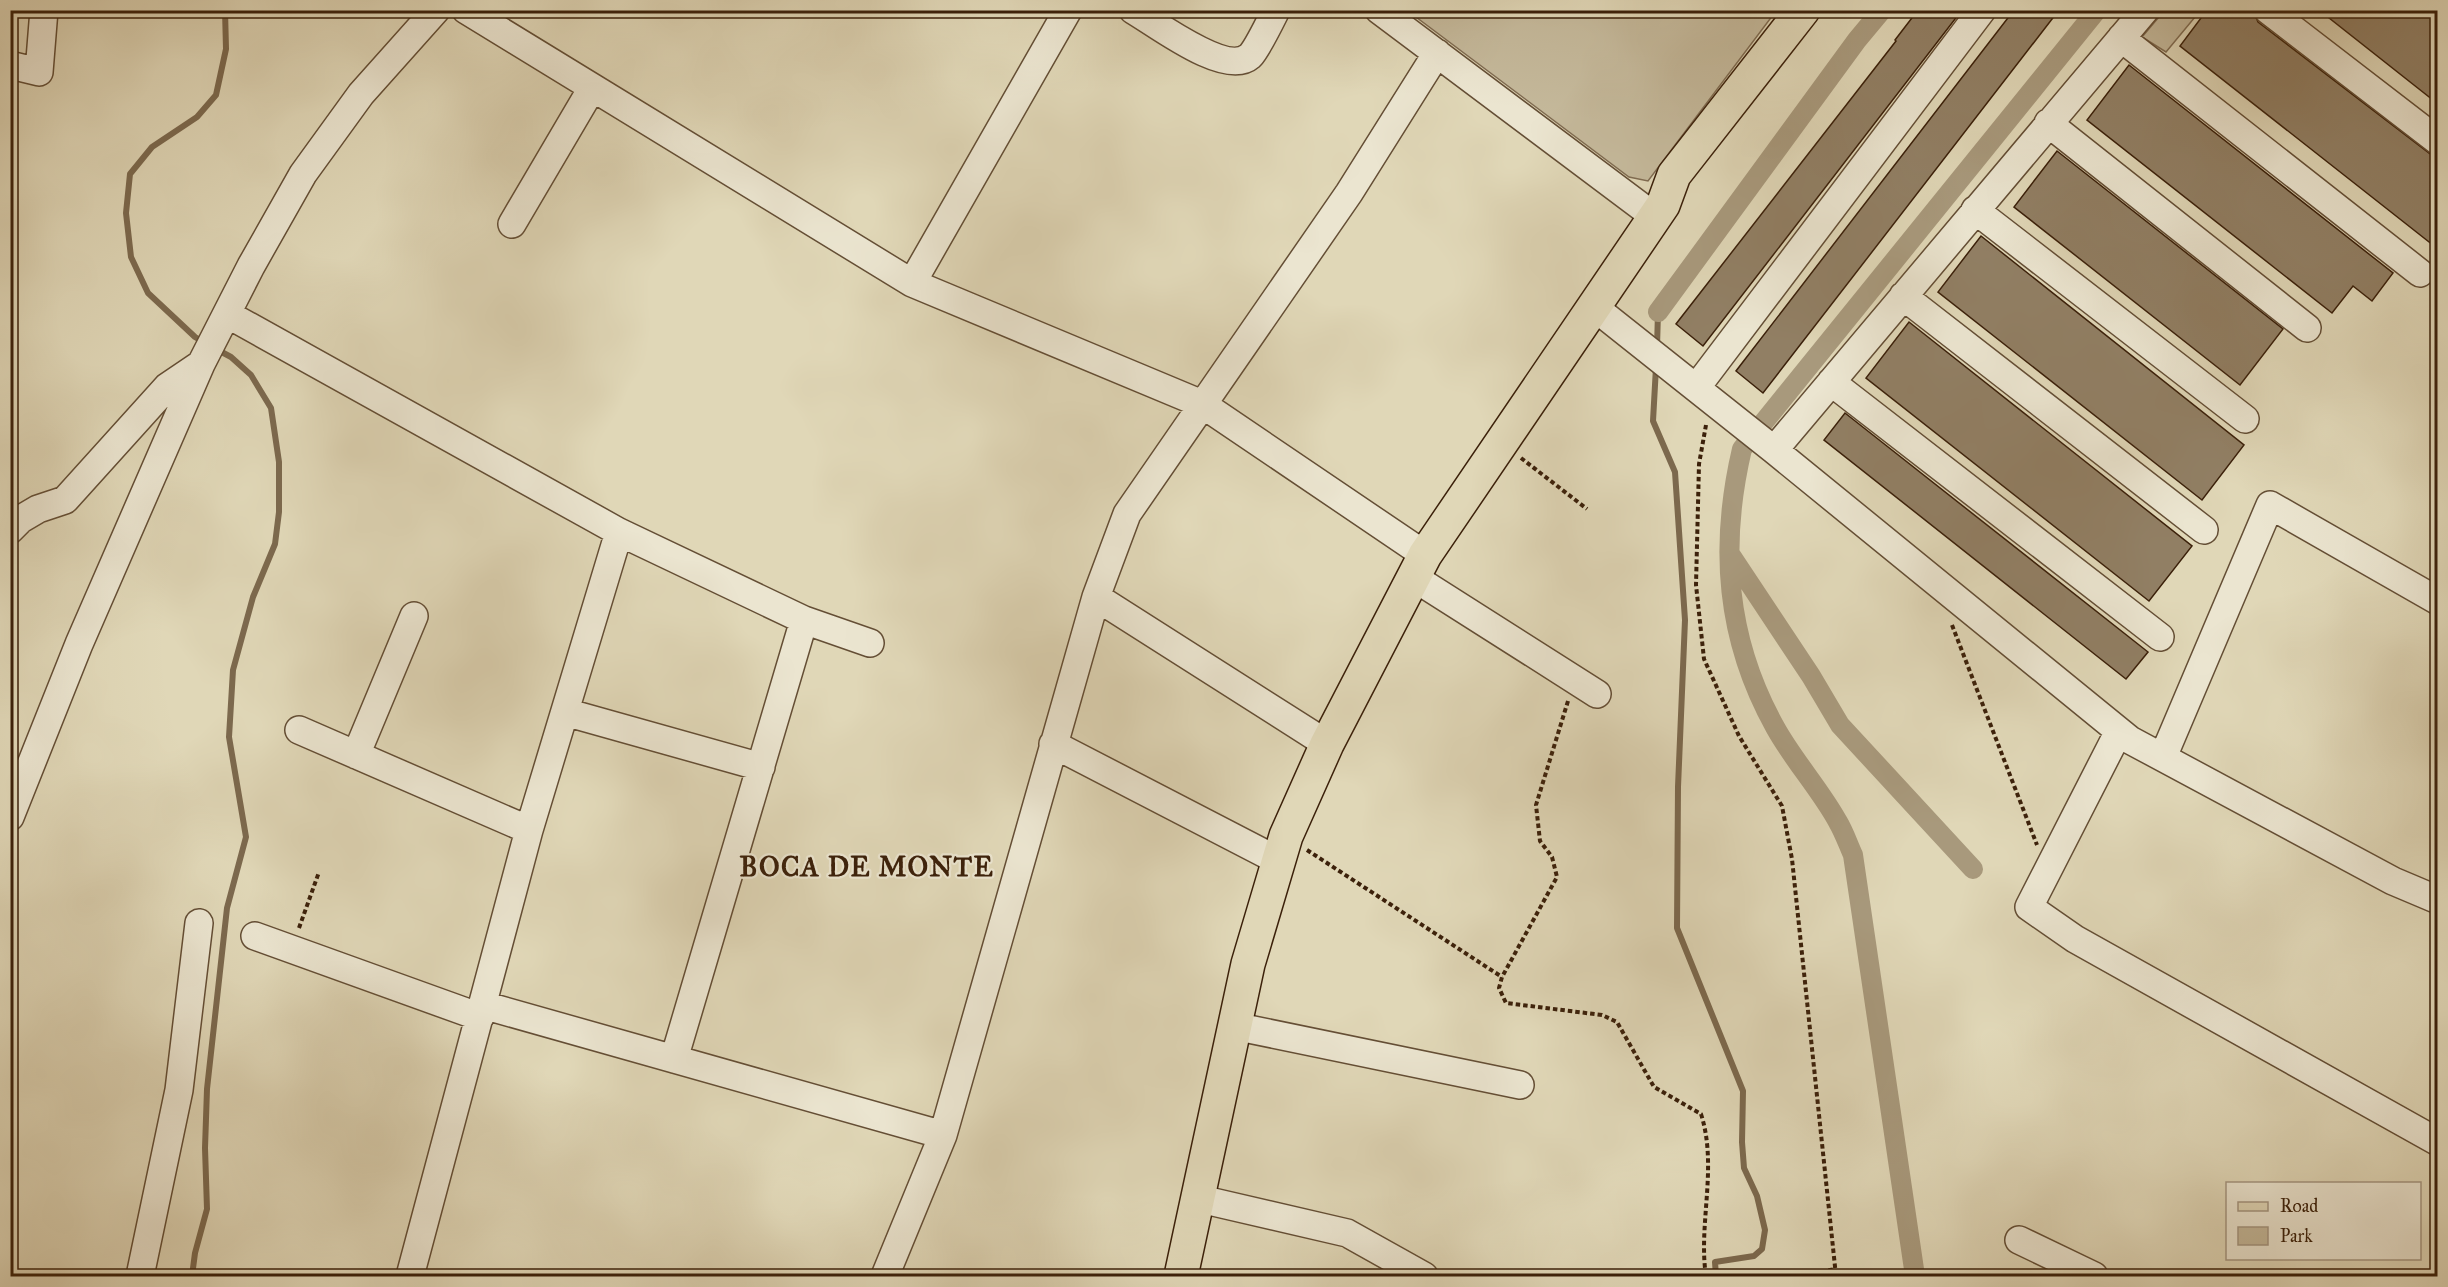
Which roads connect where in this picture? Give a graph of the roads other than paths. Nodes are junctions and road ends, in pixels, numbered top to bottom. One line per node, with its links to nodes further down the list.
1 (44, 10): 15 (street)
2 (436, 10): 27 (street)
3 (466, 10): 16 (street)
4 (1068, 10): 23 (street)
5 (1133, 10): 6 (street)
6 (1276, 10)
7 (1379, 10): 14 (street)
8 (1803, 10): 20 (main road)
9 (1826, 10): 20 (main road)
10 (1982, 10): 29 (street)
11 (2145, 10): 13 (street)
12 (2268, 10): 18 (street)
13 (2121, 38): 17 (street); 22 (street)
14 (1437, 53): 20 (street); 30 (street)
15 (10, 65)
16 (592, 88): 21 (street); 23 (street)
17 (2048, 123): 19 (street); 26 (street)
18 (2438, 141)
19 (1975, 210): 24 (street); 31 (street)
20 (1659, 211): 25 (main road)
21 (512, 224)
22 (2420, 273)
23 (912, 283): 30 (street)
24 (1903, 296): 28 (street); 34 (street)
25 (1606, 316): 29 (street); 36 (main road)
26 (2307, 328)
27 (212, 343): 33 (street); 35 (street); 52 (street)
28 (1831, 382): 32 (street); 41 (street)
29 (1709, 399): 32 (street)
30 (1202, 404): 36 (street); 37 (street)
31 (2245, 418)
32 (1773, 449): 46 (street)
33 (10, 530)
34 (2204, 530)
35 (619, 532): 40 (street); 44 (street)
36 (1419, 566): 43 (street); 48 (main road)
37 (1096, 597): 47 (street); 48 (street)
38 (2438, 601): 50 (street)
39 (414, 616): 49 (street)
40 (804, 620): 42 (street); 51 (street)
41 (2160, 637)
42 (870, 643)
43 (1586, 687)
44 (565, 712): 51 (street); 53 (street)
45 (299, 730): 49 (street)
46 (2119, 731): 50 (street); 63 (street)
47 (1053, 744): 54 (street); 62 (street)
48 (1327, 744): 54 (main road)
49 (356, 754): 53 (street)
50 (2163, 757): 55 (street)
51 (760, 767): 60 (street)
52 (13, 805)
53 (529, 830): 58 (street)
54 (1281, 848): 59 (main road)
55 (2438, 900)
56 (199, 923): 66 (street)
57 (255, 936): 58 (street)
58 (482, 1011): 60 (street); 67 (street)
59 (1234, 1026): 61 (street); 64 (main road)
60 (674, 1059): 62 (street)
61 (1521, 1085)
62 (943, 1135): 68 (street)
63 (2438, 1142)
64 (1196, 1198): 69 (main road); 70 (street)
65 (2019, 1240): 71 (street)
66 (140, 1276)
67 (410, 1276)
68 (885, 1276)
69 (1181, 1276)
70 (1424, 1276)
71 (2094, 1276)

